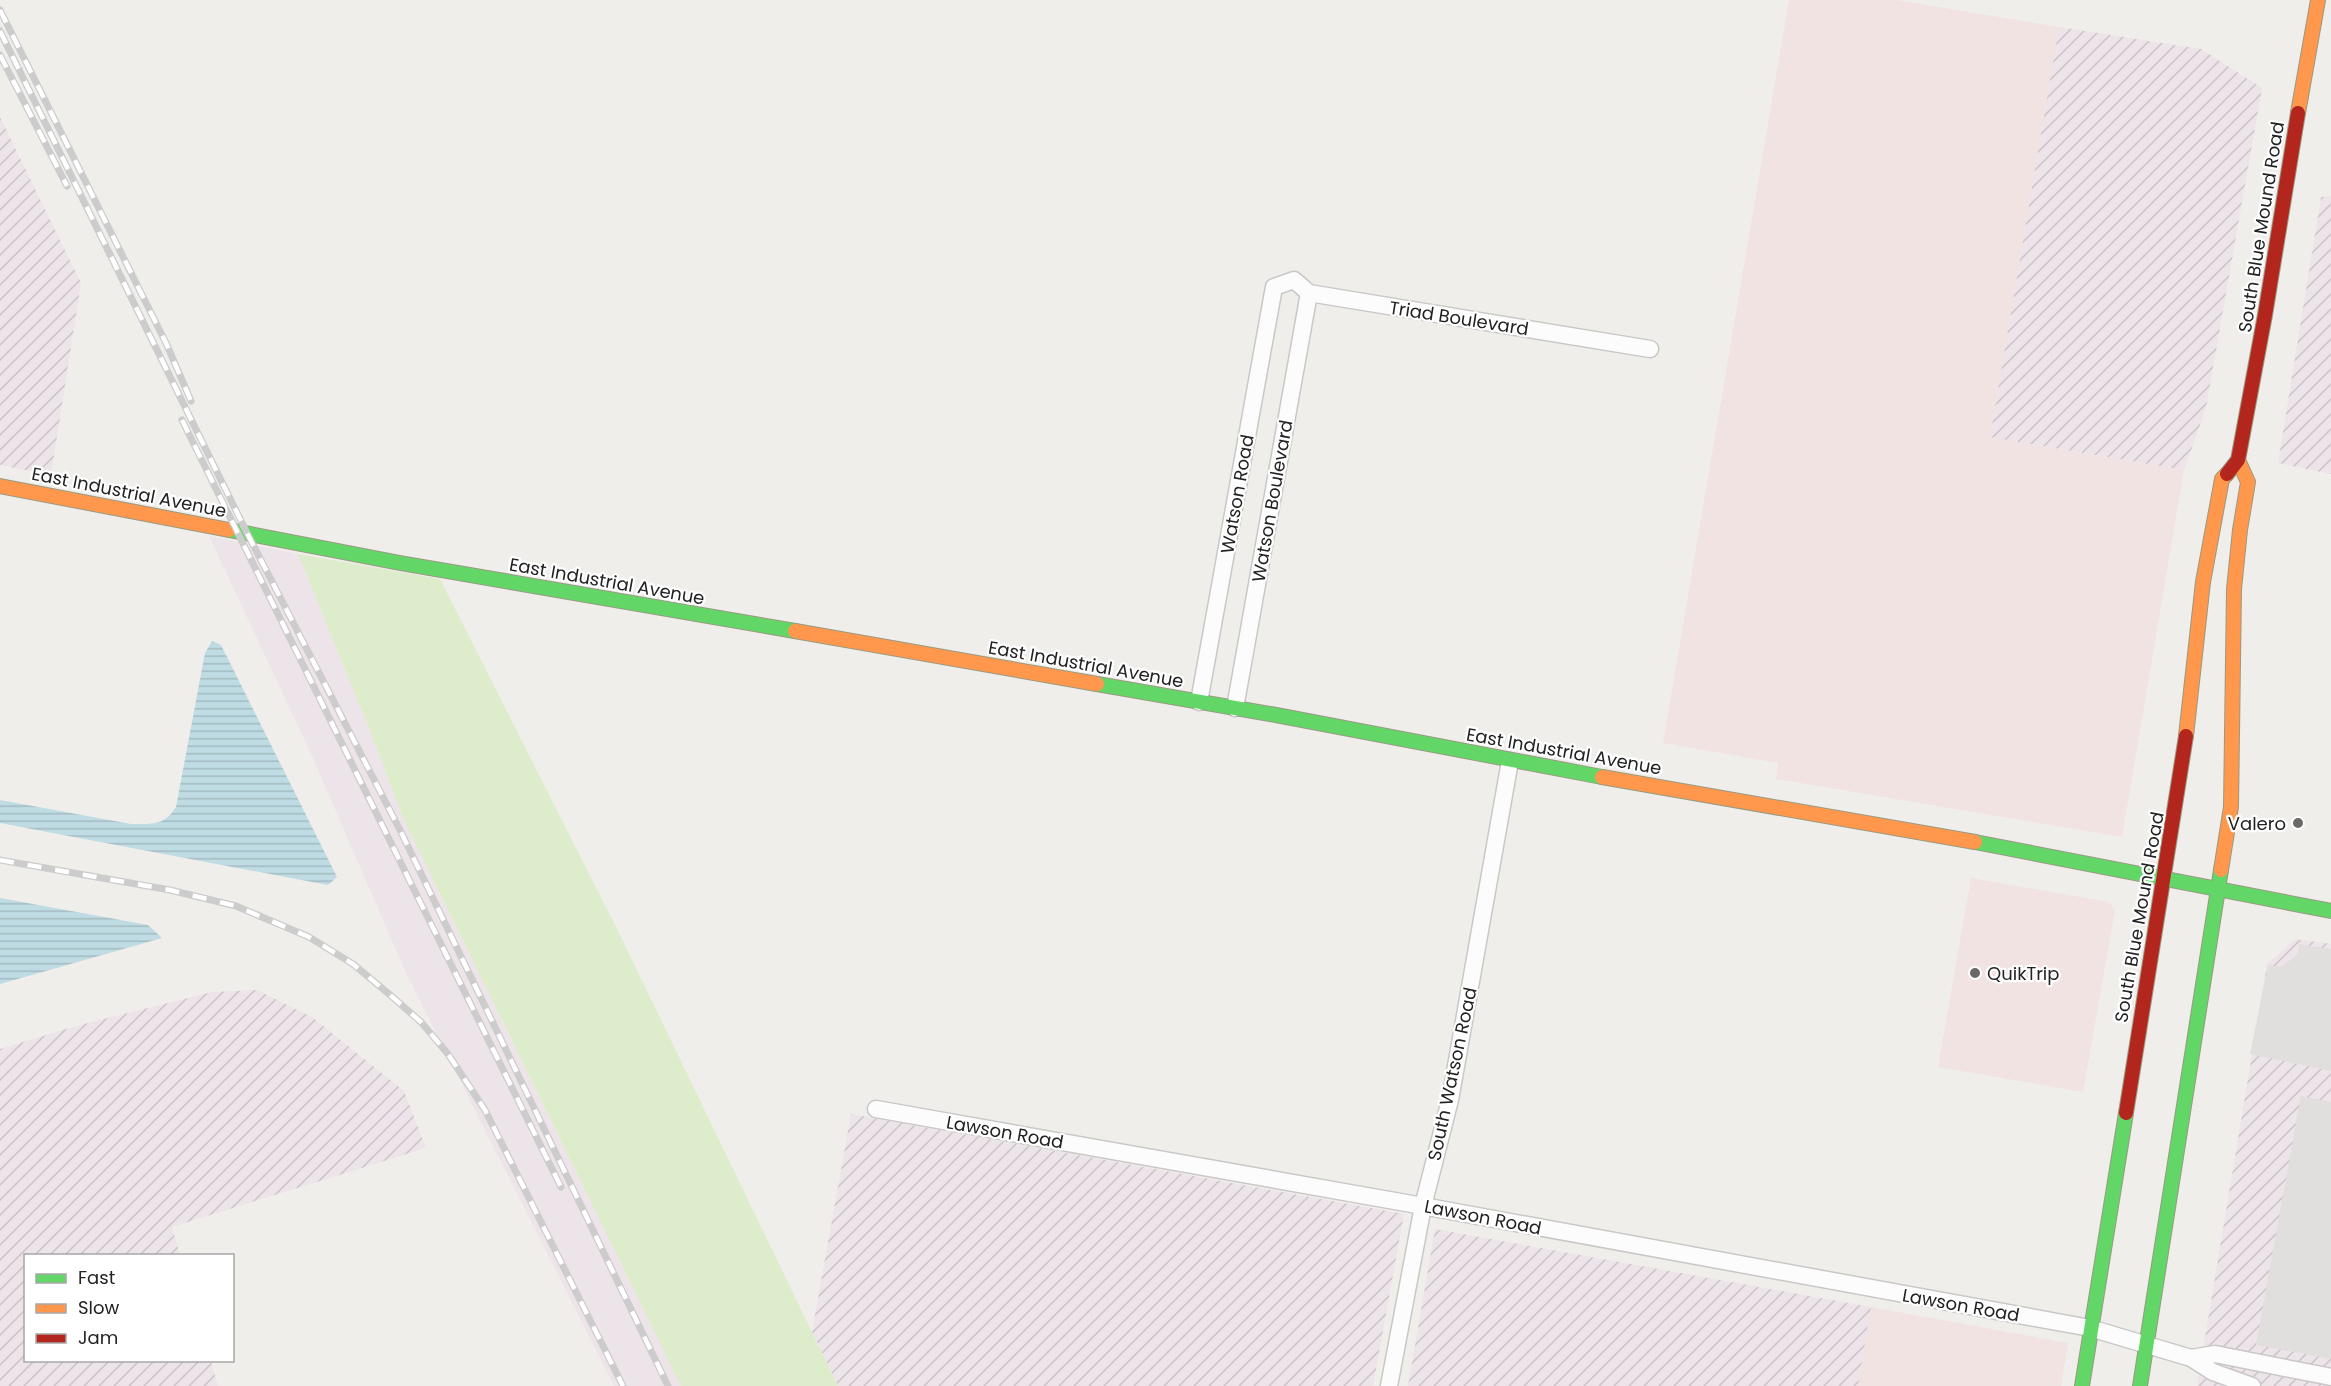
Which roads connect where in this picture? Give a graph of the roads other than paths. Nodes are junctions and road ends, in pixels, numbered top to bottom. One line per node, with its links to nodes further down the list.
1 (2313, 1): 5 (main road, South Blue Mound Road)
2 (1274, 286): 3 (street, Triad Boulevard); 7 (street, Watson Road)
3 (1310, 293): 4 (street, Triad Boulevard); 8 (street, Watson Boulevard)
4 (1650, 349)
5 (2238, 460): 10 (main road, South Blue Mound Road); 11 (main road, South Blue Mound Road)
6 (0, 486): 7 (main road, East Industrial Avenue)
7 (1199, 702): 8 (main road, East Industrial Avenue)
8 (1235, 708): 9 (main road, East Industrial Avenue)
9 (1510, 761): 10 (main road, East Industrial Avenue); 14 (street, South Watson Road)
10 (2165, 879): 11 (main road, East Industrial Avenue); 15 (main road, South Blue Mound Road)
11 (2219, 889): 12 (main road, East Industrial Avenue); 16 (main road, South Blue Mound Road)
12 (2331, 911)
13 (876, 1109): 14 (street, Lawson Road)
14 (1424, 1206): 15 (street, Lawson Road); 19 (street, South Watson Road)
15 (2090, 1328): 16 (street, Lawson Road); 20 (main road, South Blue Mound Road)
16 (2145, 1344): 17 (street, Lawson Road); 21 (main road, South Blue Mound Road)
17 (2192, 1358): 18 (street); 22 (street)
18 (2331, 1377)
19 (1389, 1386)
20 (2082, 1386)
21 (2140, 1386)
22 (2252, 1386)

